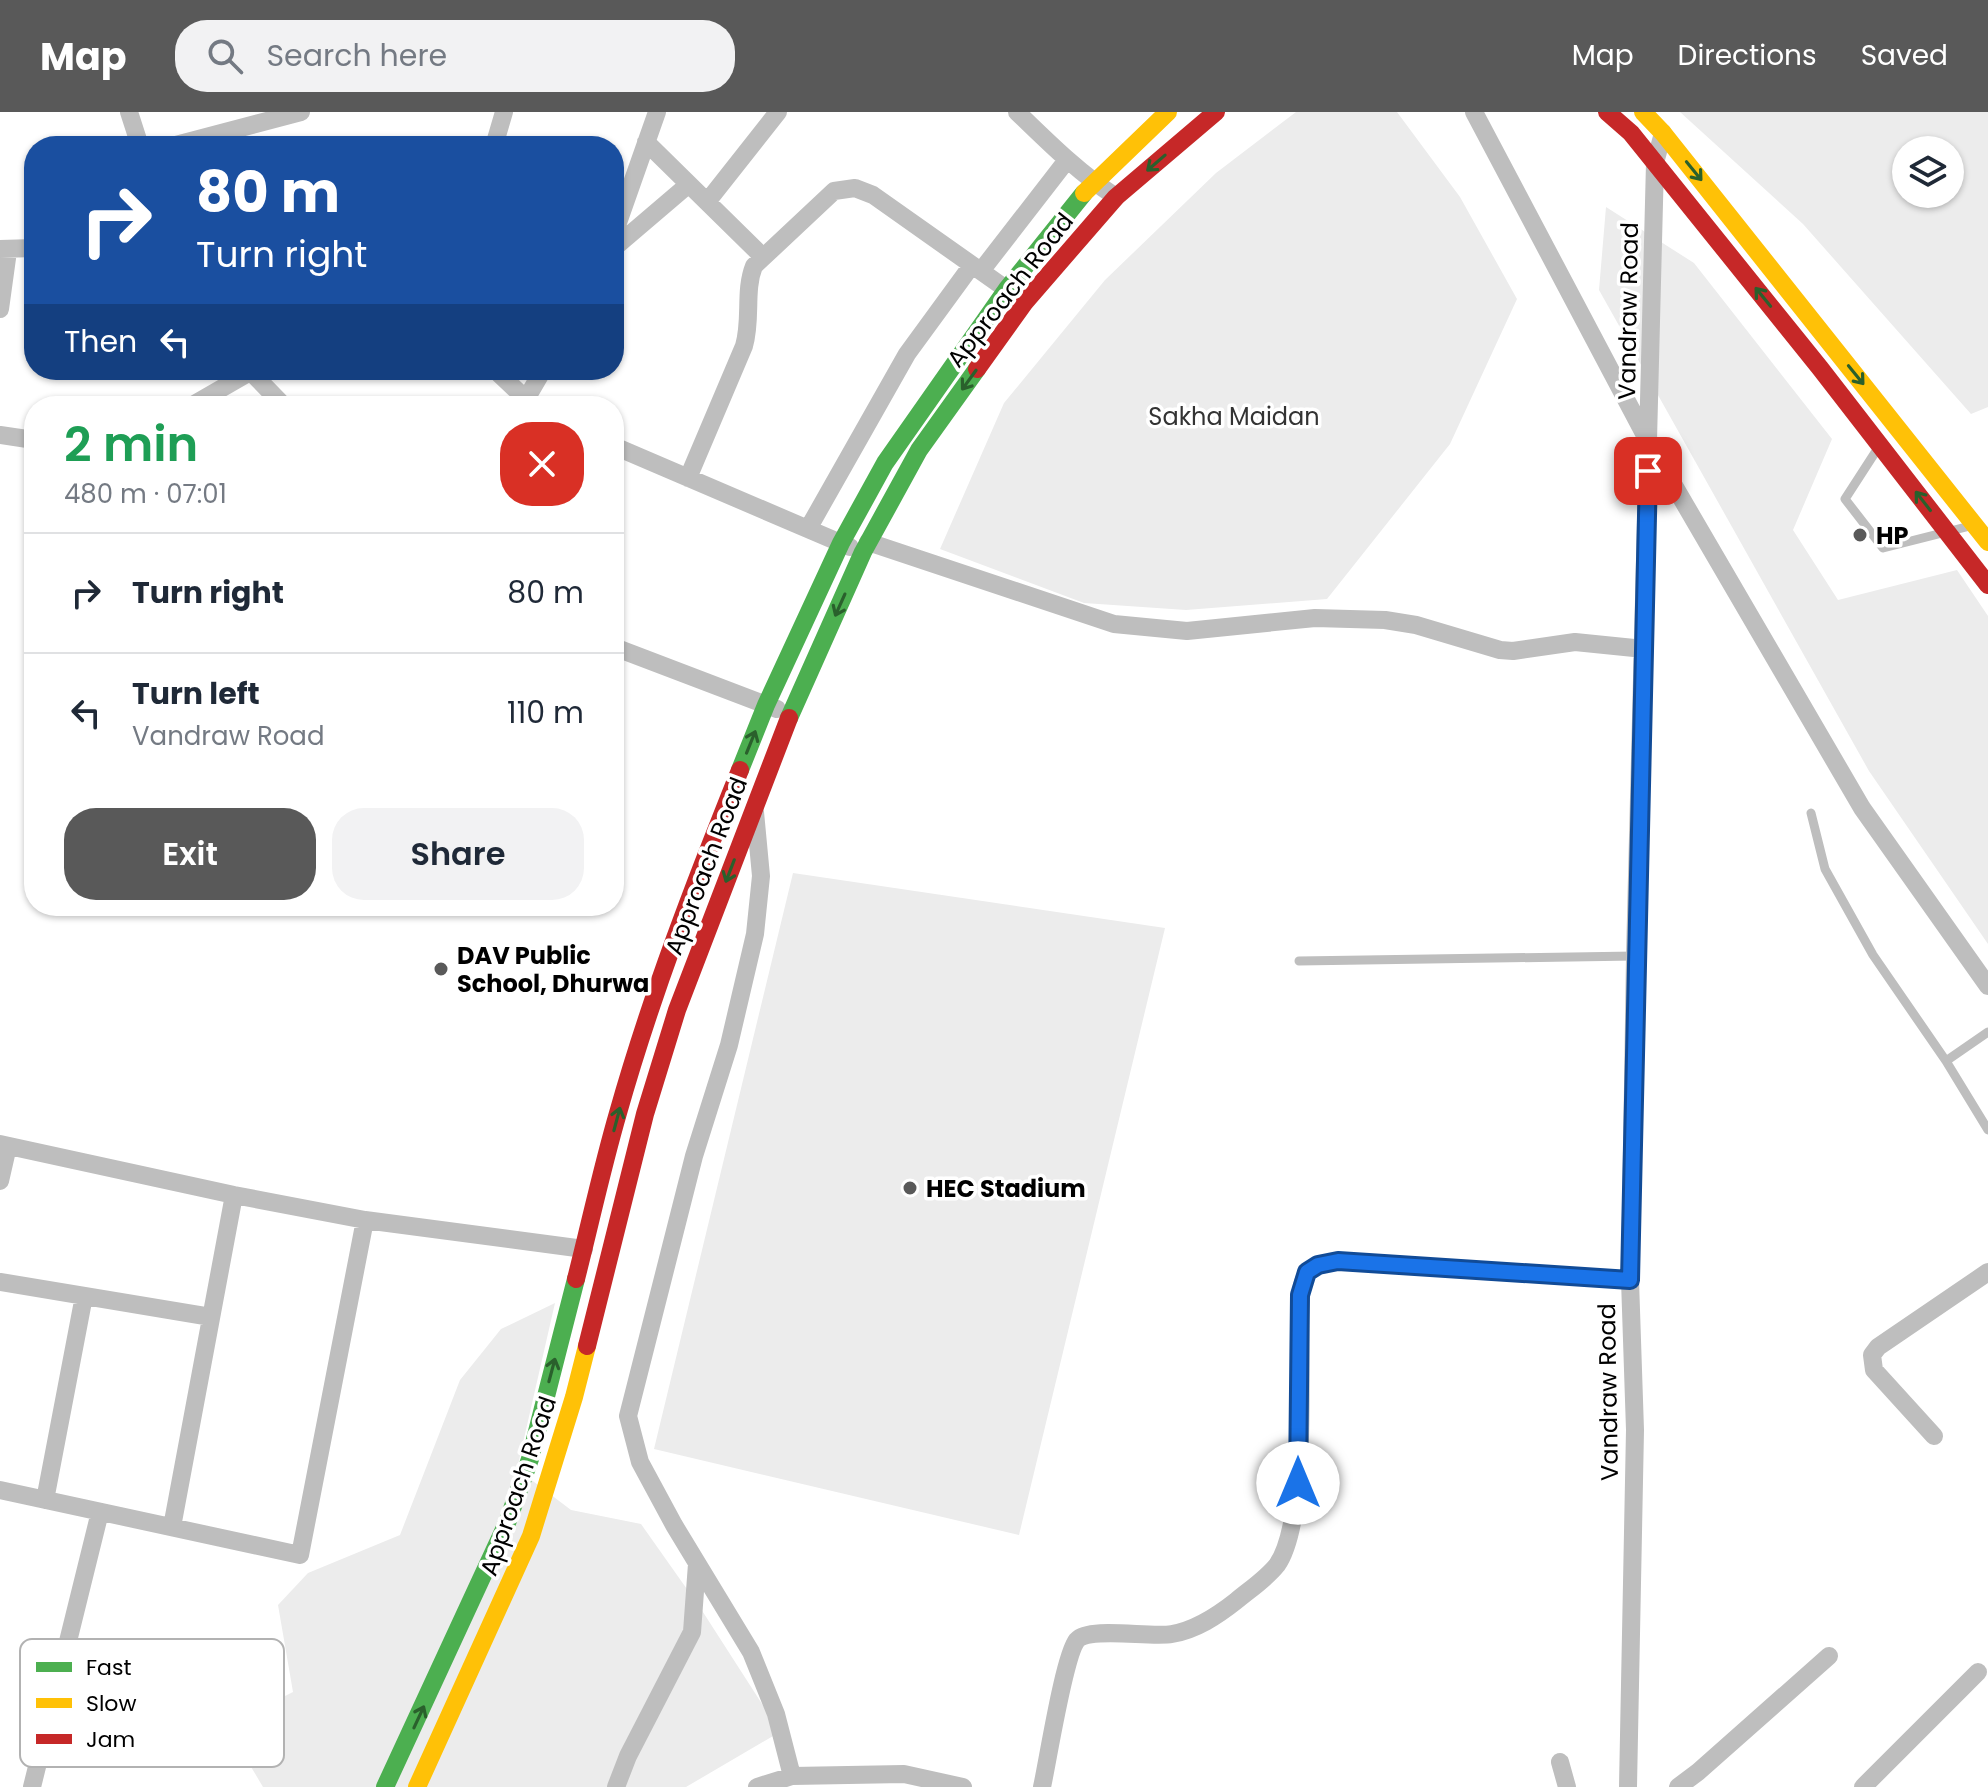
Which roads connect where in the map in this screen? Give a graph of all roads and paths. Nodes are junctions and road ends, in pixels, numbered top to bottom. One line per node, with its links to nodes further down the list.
1 (129, 112): 13 (street)
2 (301, 112): 14 (street)
3 (504, 112): 15 (street)
4 (657, 112): 16 (street)
5 (778, 112): 22 (street)
6 (1017, 112): 17 (street)
7 (1168, 112): 19 (street, Approach Road)
8 (1216, 112): 21 (street, Approach Road, one-way to 21)
9 (1474, 112): 40 (street)
10 (1607, 112): 18 (street)
11 (1643, 112): 12 (street)
12 (1663, 133): 18 (street, Vandraw Road); 44 (street, one-way to 44)
13 (137, 136)
14 (210, 136)
15 (497, 136)
16 (646, 142): 20 (street); 23 (street)
17 (1067, 160): 19 (street); 28 (street)
18 (1655, 163): 40 (street, Vandraw Road); 41 (street, one-way to 18)
19 (1093, 182): 21 (street); 29 (street, Approach Road)
20 (689, 184): 22 (street); 24 (street)
21 (1116, 197): 30 (street, Approach Road)
22 (707, 202): 27 (street)
23 (624, 205)
24 (624, 239)
25 (24, 249): 26 (street)
26 (4, 250): 31 (street)
27 (762, 256): 28 (street); 43 (street)
28 (976, 268): 29 (street); 45 (street)
29 (1007, 289): 30 (street); 48 (street, Approach Road)
30 (1025, 302): 49 (street, Approach Road, one-way to 49)
31 (0, 309)
32 (236, 380): 35 (street)
33 (259, 380): 36 (street)
34 (505, 380): 37 (street)
35 (208, 396)
36 (275, 396)
37 (521, 396)
38 (0, 435): 39 (street)
39 (24, 439)
40 (1648, 441): 51 (street, Vandraw Road); 59 (street)
41 (1879, 445): 46 (street, one-way to 41); 46 (lane)
42 (624, 450): 43 (street)
43 (688, 478): 45 (street)
44 (1974, 525): 46 (lane); 47 (street)
45 (808, 529): 48 (street)
46 (1948, 533): 50 (street)
47 (1988, 542)
48 (841, 543): 49 (street); 53 (street, Approach Road)
49 (865, 547): 51 (street); 54 (street, Approach Road, one-way to 54)
50 (1988, 585)
51 (1644, 649): 57 (street, Vandraw Road)
52 (624, 651): 53 (street)
53 (766, 705): 54 (street); 67 (street, Approach Road, one-way to 53)
54 (791, 714): 55 (street, Approach Road)
55 (754, 809): 78 (street); 87 (street, Approach Road, one-way to 87)
56 (1811, 813): 61 (lane)
57 (1635, 956): 58 (lane); 69 (street, Vandraw Road)
58 (1299, 961)
59 (1988, 986)
60 (1988, 1032): 61 (lane)
61 (1946, 1061): 62 (lane)
62 (1988, 1130)
63 (4, 1145): 64 (street); 65 (street)
64 (0, 1181)
65 (234, 1195): 66 (street); 72 (street)
66 (365, 1220): 67 (street); 77 (street)
67 (584, 1249): 86 (street, Approach Road, one-way to 67)
68 (1988, 1272): 73 (street)
69 (1630, 1280): 91 (street); 93 (street, Vandraw Road)
70 (0, 1282): 71 (street)
71 (84, 1296): 72 (street); 75 (street)
72 (211, 1317): 77 (street)
73 (1934, 1436)
74 (0, 1490): 75 (street)
75 (45, 1500): 76 (street)
76 (100, 1512): 77 (street); 79 (street)
77 (172, 1527)
78 (697, 1564): 84 (street); 88 (street)
79 (69, 1639)
80 (1829, 1656): 94 (street)
81 (1978, 1672): 95 (street)
82 (1560, 1762): 92 (street)
83 (37, 1767): 85 (street)
84 (792, 1776): 89 (street); 90 (street)
85 (32, 1787)
86 (385, 1787)
87 (417, 1787)
88 (616, 1787)
89 (757, 1787)
90 (963, 1787)
91 (1042, 1787)
92 (1567, 1787)
93 (1628, 1787)
94 (1678, 1787)
95 (1863, 1787)

